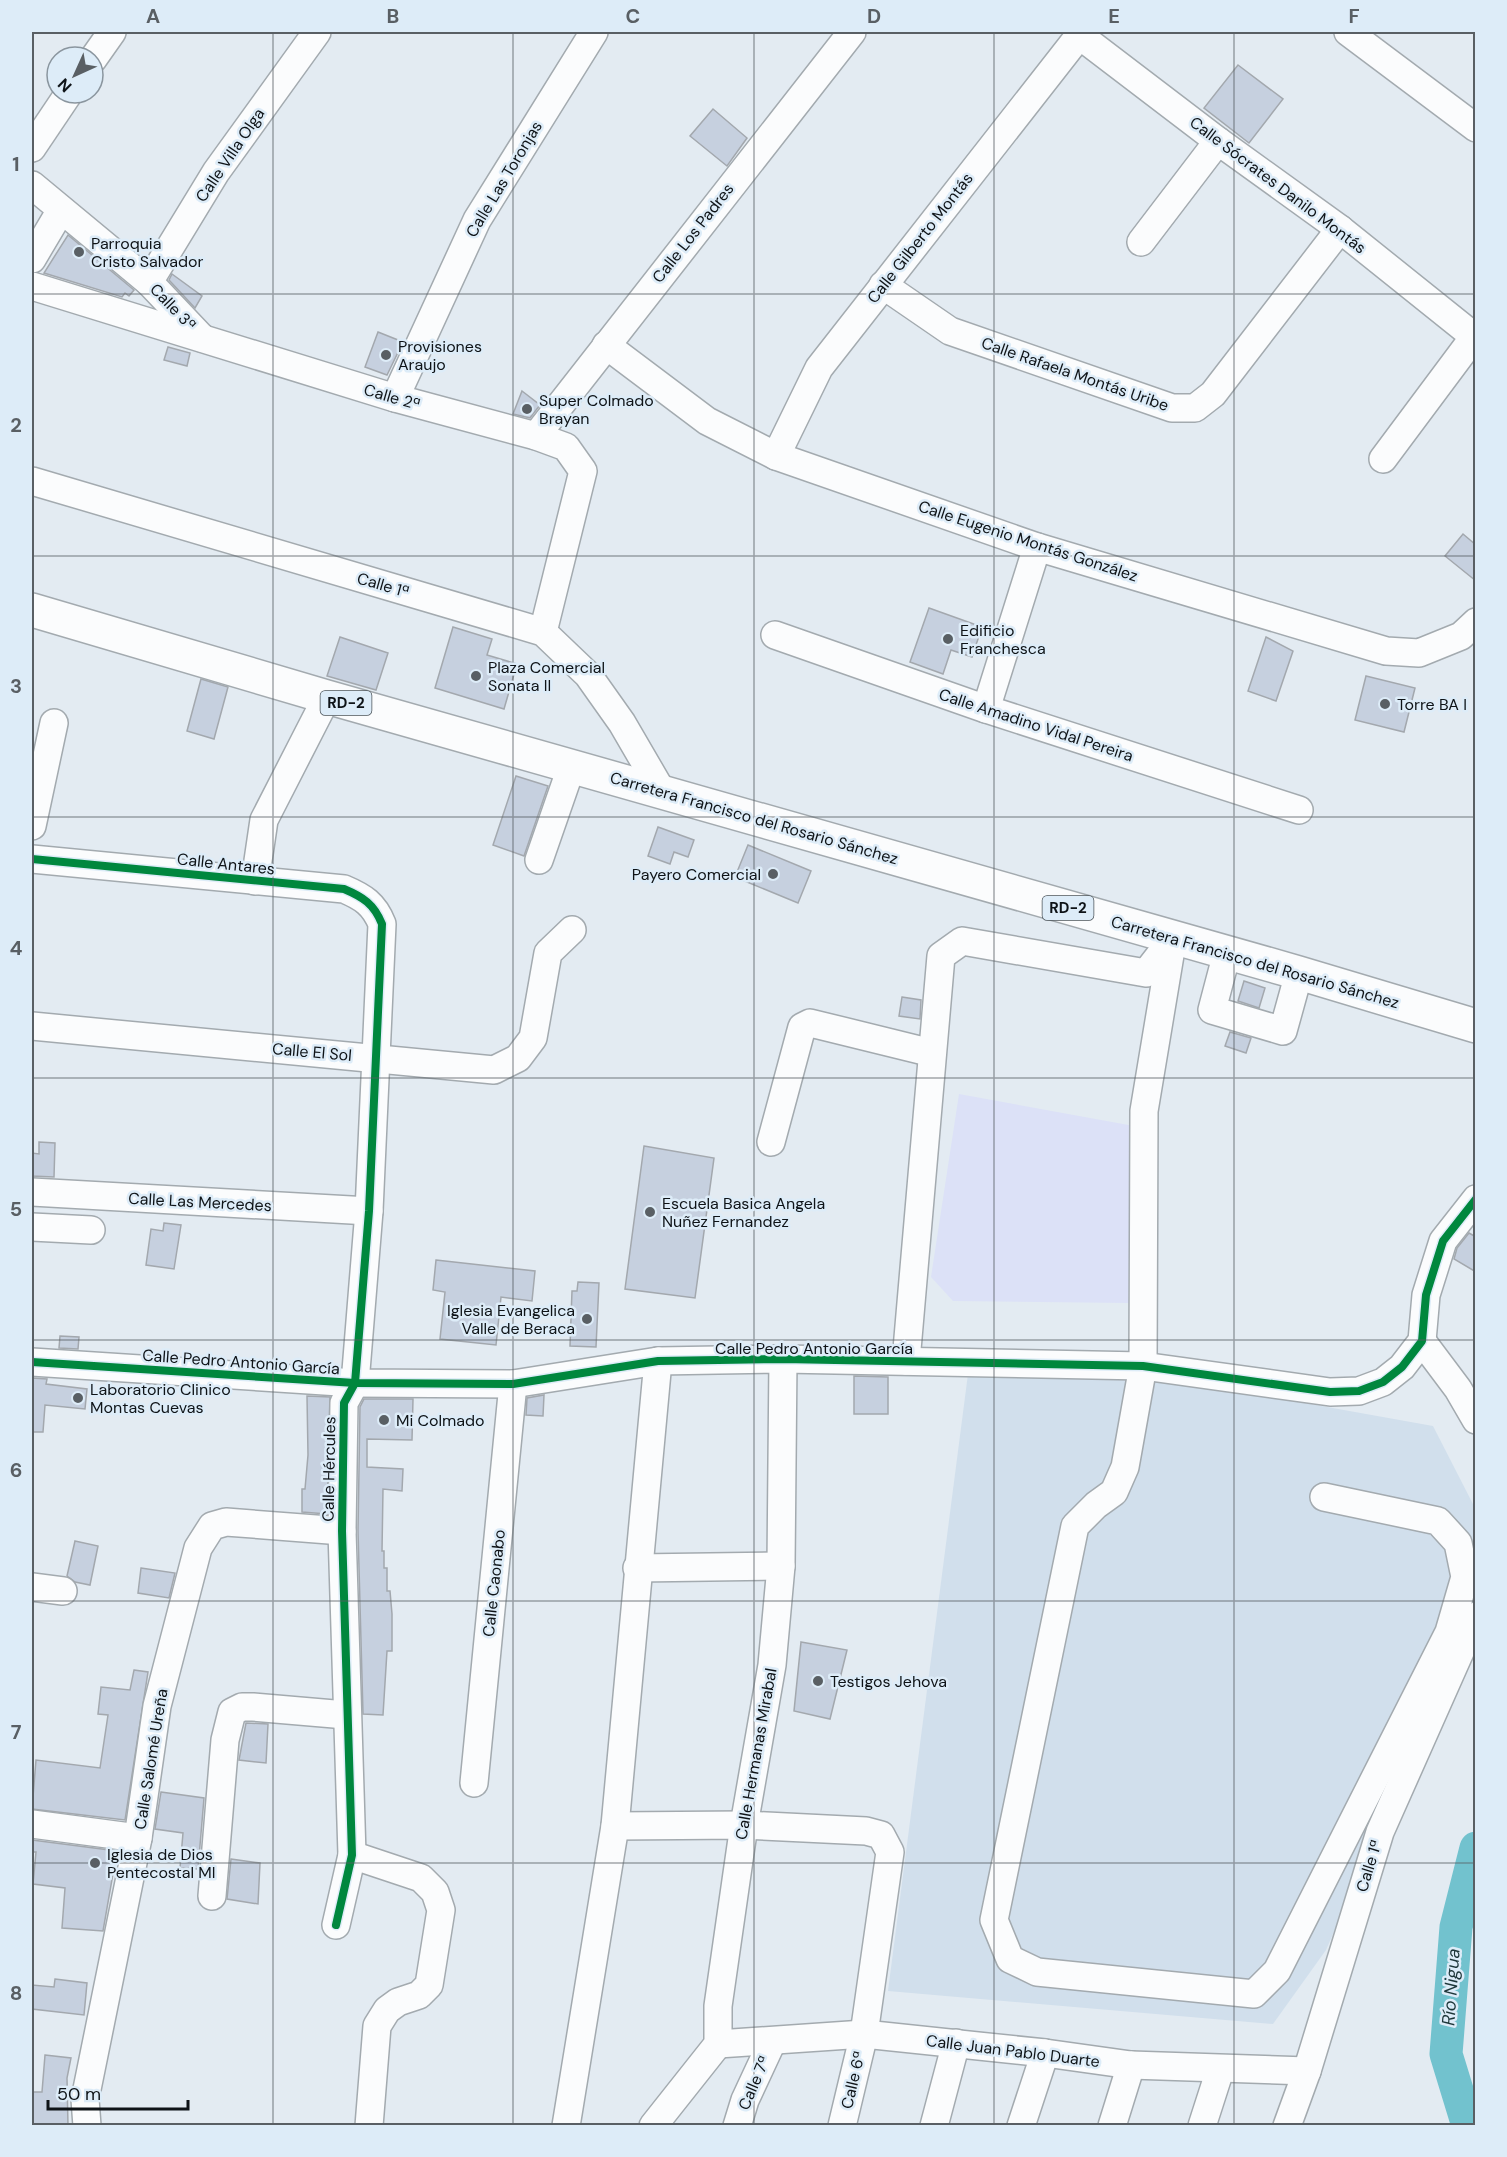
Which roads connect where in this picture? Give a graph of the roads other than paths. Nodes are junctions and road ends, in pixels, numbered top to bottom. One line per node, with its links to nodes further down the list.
1 (112, 32): 7 (street)
2 (317, 32): 17 (street, Calle Villa Olga)
3 (594, 32): 23 (street, Calle Las Toronjas)
4 (852, 32): 22 (street, Calle Los Padres)
5 (1348, 32): 9 (street)
6 (1081, 33): 10 (street, Calle Sócrates Danilo Montás); 18 (street, Calle Gilberto Montás)
7 (103, 45)
8 (61, 105): 11 (street)
9 (1476, 128)
10 (1218, 141): 14 (street, Calle Sócrates Danilo Montás); 15 (street)
11 (32, 147)
12 (32, 185): 13 (street, Calle 3ª)
13 (61, 210): 16 (street); 17 (street, Calle 3ª)
14 (1340, 229): 18 (street, Calle Rafaela Montás Uribe); 20 (street, Calle Sócrates Danilo Montás)
15 (1141, 242)
16 (32, 259)
17 (149, 282): 21 (street, Calle 3ª)
18 (883, 285): 25 (street, Calle Gilberto Montás)
19 (32, 286): 21 (street, Calle 2ª)
20 (1475, 338): 26 (street)
21 (204, 339): 23 (street, Calle 2ª)
22 (606, 345): 24 (street, Calle Los Padres); 25 (street, Calle Eugenio Montás González)
23 (395, 398): 24 (street, Calle 2ª)
24 (536, 436): 31 (street, Calle 2ª)
25 (776, 456): 28 (street, Calle Eugenio Montás González)
26 (1383, 459)
27 (32, 481): 31 (street, Calle 1ª)
28 (1037, 547): 30 (street, Calle Eugenio Montás González); 34 (street)
29 (32, 610): 33 (main road, Carretera Francisco del Rosario Sánchez / RD-2)
30 (1474, 624)
31 (543, 632): 37 (street, Calle 1ª)
32 (775, 635): 34 (street, Calle Amadino Vidal Pereira)
33 (327, 698): 36 (main road, Carretera Francisco del Rosario Sánchez / RD-2); 42 (street)
34 (986, 709): 38 (street, Calle Amadino Vidal Pereira)
35 (54, 723): 39 (street)
36 (572, 765): 37 (main road, Carretera Francisco del Rosario Sánchez / RD-2); 41 (street)
37 (661, 790): 44 (main road, Carretera Francisco del Rosario Sánchez / RD-2)
38 (1299, 810)
39 (32, 826)
40 (32, 859): 42 (street, Calle Antares)
41 (539, 860)
42 (255, 881): 45 (street, Calle Antares)
43 (572, 930): 51 (street, Calle El Sol)
44 (1173, 938): 46 (main road, Carretera Francisco del Rosario Sánchez / RD-2); 50 (street); 63 (street)
45 (383, 943): 51 (street, Calle Hércules)
46 (1227, 953): 47 (main road, Carretera Francisco del Rosario Sánchez / RD-2); 47 (street)
47 (1299, 973): 49 (main road, Carretera Francisco del Rosario Sánchez / RD-2)
48 (32, 1026): 51 (street, Calle El Sol)
49 (1476, 1026)
50 (932, 1053): 52 (street); 60 (street)
51 (377, 1058): 55 (street, Calle Hércules)
52 (771, 1142)
53 (32, 1192): 55 (street, Calle Las Mercedes)
54 (1476, 1199): 58 (street)
55 (369, 1211): 64 (street, Calle Hércules)
56 (32, 1227): 57 (street)
57 (91, 1230)
58 (1422, 1341): 63 (street, Calle Pedro Antonio García); 66 (street)
59 (783, 1359): 60 (street, Calle Pedro Antonio García); 62 (street, Calle Pedro Antonio García); 69 (street, Calle Hermanas Mirabal)
60 (906, 1361): 63 (street, Calle Pedro Antonio García)
61 (32, 1362): 64 (street, Calle Pedro Antonio García)
62 (658, 1362): 65 (street, Calle Pedro Antonio García); 70 (street)
63 (1143, 1366): 67 (street)
64 (355, 1383): 65 (street, Calle Pedro Antonio García); 68 (street, Calle Hércules)
65 (513, 1384): 75 (street, Calle Caonabo)
66 (1476, 1420)
67 (1324, 1497)
68 (342, 1531): 74 (street, Calle Hércules); 79 (street, Calle Salomé Ureña)
69 (781, 1566): 70 (street); 77 (street, Calle Hermanas Mirabal)
70 (637, 1568): 78 (street)
71 (32, 1587): 72 (street)
72 (63, 1591)
73 (1476, 1616): 90 (street, Calle 1ª)
74 (346, 1715): 80 (street, Calle Hércules); 81 (street)
75 (474, 1783)
76 (32, 1824): 79 (street)
77 (744, 1825): 78 (street); 83 (street, Calle 6ª); 86 (street, Calle Hermanas Mirabal)
78 (615, 1826): 93 (street)
79 (138, 1838): 91 (street, Calle Salomé Ureña)
80 (352, 1855): 82 (street, Calle Hércules); 92 (street)
81 (212, 1896)
82 (336, 1925)
83 (864, 2034): 84 (street, Calle Juan Pablo Duarte); 85 (street, Calle Juan Pablo Duarte); 96 (street, Calle 6ª)
84 (772, 2042): 86 (street, Calle Juan Pablo Duarte); 95 (street, Calle 7ª)
85 (956, 2043): 87 (street, Calle Juan Pablo Duarte); 97 (street)
86 (718, 2044): 94 (street)
87 (1045, 2053): 88 (street, Calle Juan Pablo Duarte); 98 (street)
88 (1131, 2065): 89 (street, Calle Juan Pablo Duarte); 99 (street)
89 (1220, 2070): 90 (street, Calle Juan Pablo Duarte); 100 (street)
90 (1307, 2071): 101 (street, Calle 1ª)
91 (87, 2126)
92 (369, 2126)
93 (566, 2126)
94 (653, 2126)
95 (737, 2126)
96 (842, 2126)
97 (934, 2126)
98 (1021, 2126)
99 (1112, 2126)
100 (1202, 2126)
101 (1287, 2126)

